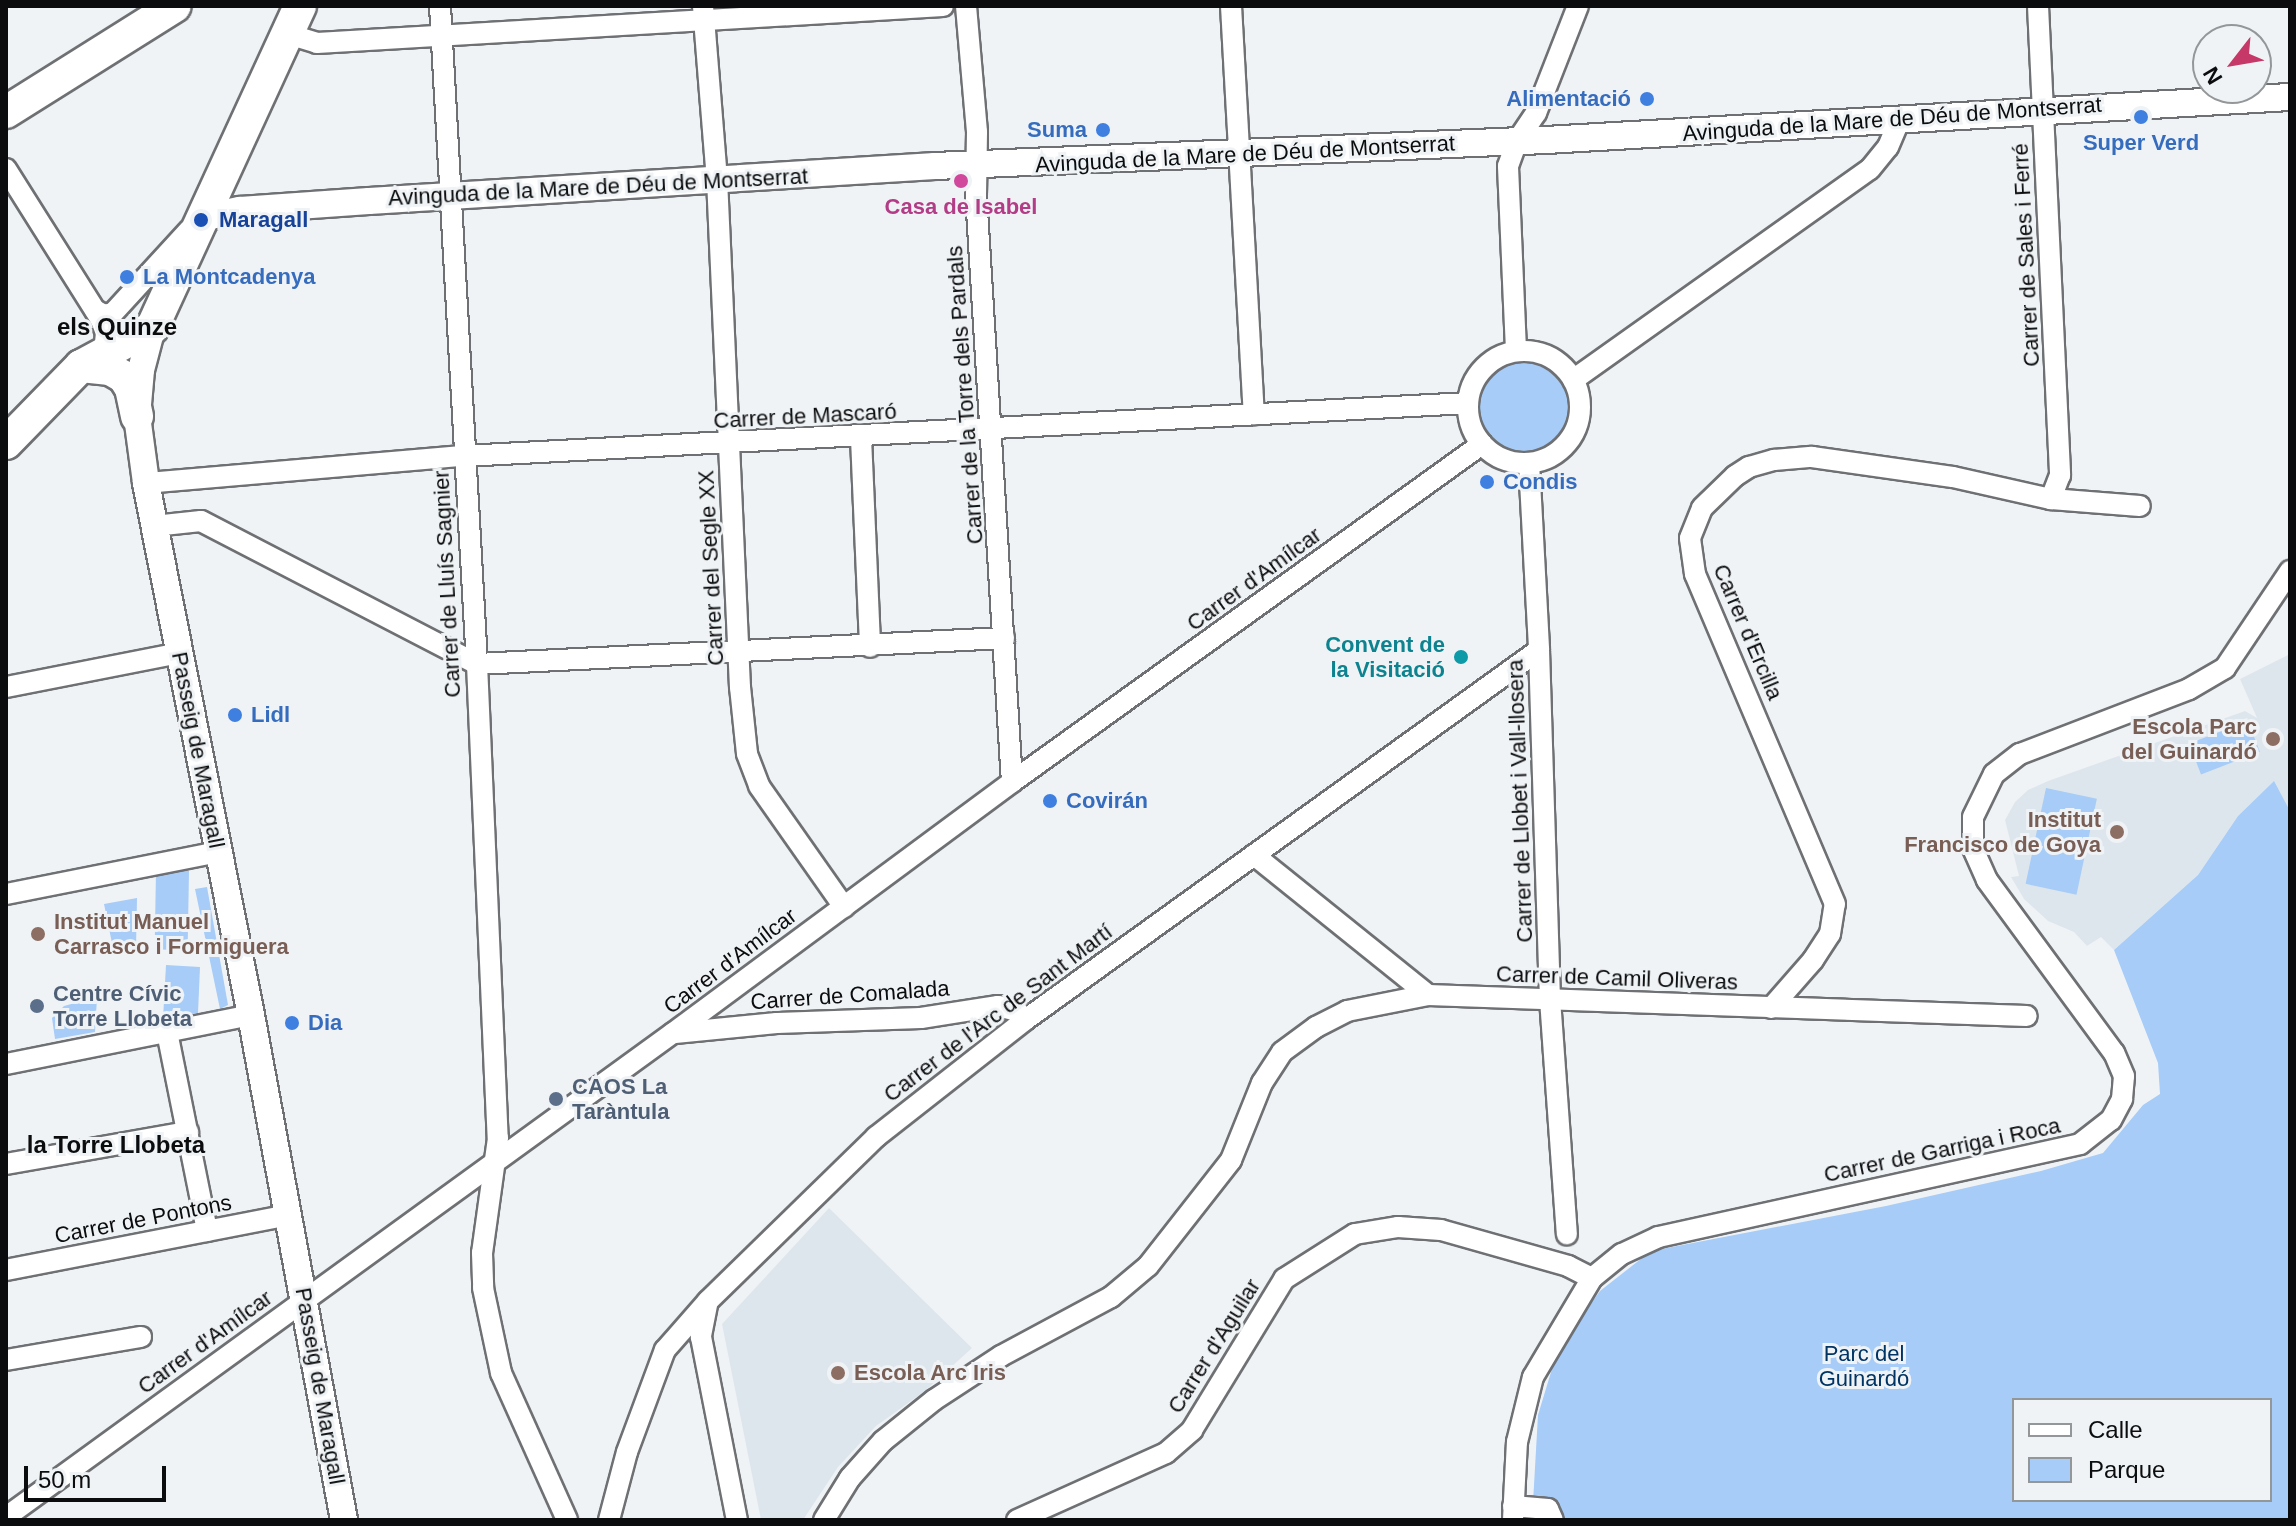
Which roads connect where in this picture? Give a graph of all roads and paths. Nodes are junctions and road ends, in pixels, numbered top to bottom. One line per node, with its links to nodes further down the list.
1 (175, 6): 13 (main road)
2 (440, 6): 10 (street, Carrer de Lluís Sagnier)
3 (943, 6): 8 (street)
4 (966, 6): 17 (street, Carrer de la Torre dels Pardals)
5 (1231, 6): 16 (street)
6 (1578, 6): 15 (street)
7 (2038, 6): 12 (street, Carrer de Sales i Ferré)
8 (704, 13): 10 (street); 19 (street, Carrer del Segle XX)
9 (294, 20): 10 (street); 21 (main road, Passeig de Maragall)
10 (442, 33): 20 (street, Carrer de Lluís Sagnier)
11 (2290, 97): 12 (street, Avinguda de la Mare de Déu de Montserrat)
12 (2043, 109): 14 (street, Avinguda de la Mare de Déu de Montserrat); 38 (street, Carrer de Sales i Ferré)
13 (6, 112)
14 (1899, 121): 15 (street, Avinguda de la Mare de Déu de Montserrat); 26 (street)
15 (1517, 141): 16 (street, Avinguda de la Mare de Déu de Montserrat); 24 (street)
16 (1240, 155): 17 (street, Avinguda de la Mare de Déu de Montserrat); 28 (street)
17 (979, 164): 19 (street, Avinguda de la Mare de Déu de Montserrat); 30 (street, Carrer de la Torre dels Pardals)
18 (6, 169): 22 (street)
19 (717, 179): 20 (street, Avinguda de la Mare de Déu de Montserrat); 33 (street, Carrer del Segle XX)
20 (451, 195): 21 (street, Avinguda de la Mare de Déu de Montserrat); 35 (street, Carrer de Lluís Sagnier)
21 (201, 218): 22 (street); 23 (main road, Passeig de Maragall)
22 (95, 310): 25 (street)
23 (152, 328): 25 (main road); 29 (street, Passeig de Maragall)
24 (1516, 350): 26 (street); 27 (street)
25 (93, 359): 29 (main road); 32 (main road)
26 (1573, 380): 36 (street)
27 (1468, 403): 28 (street, Carrer de Mascaró); 34 (street)
28 (1254, 414): 30 (street, Carrer de Mascaró)
29 (137, 416): 37 (street, Passeig de Maragall)
30 (993, 430): 31 (street, Carrer de Mascaró); 42 (street, Carrer de la Torre dels Pardals)
31 (861, 438): 33 (street, Carrer de Mascaró); 43 (street)
32 (6, 443)
33 (729, 444): 35 (street, Carrer de Mascaró); 46 (street, Carrer del Segle XX)
34 (1482, 444): 36 (street); 49 (street, Carrer d'Amílcar)
35 (464, 456): 37 (street, Carrer de Mascaró); 47 (street, Carrer de Lluís Sagnier)
36 (1529, 463): 44 (street, Carrer de Llobet i Vall-llosera)
37 (146, 483): 40 (street, Passeig de Maragall)
38 (2051, 499): 39 (street, Carrer d'Ercilla); 56 (street, Carrer d'Ercilla)
39 (2140, 506)
40 (154, 526): 45 (street, Passeig de Maragall); 47 (street)
41 (2290, 571): 70 (street, Carrer de Garriga i Roca)
42 (1004, 638): 43 (street); 49 (street, Carrer de la Torre dels Pardals)
43 (870, 647): 46 (street)
44 (1539, 650): 51 (street, Carrer de l'Arc de Sant Martí); 55 (street, Carrer de Llobet i Vall-llosera)
45 (179, 653): 48 (street); 50 (street, Passeig de Maragall)
46 (740, 653): 47 (street); 53 (street, Carrer del Segle XX)
47 (477, 664): 64 (street, Carrer de Lluís Sagnier)
48 (6, 687)
49 (1012, 782): 53 (street, Carrer d'Amílcar)
50 (218, 852): 52 (street); 57 (street, Passeig de Maragall)
51 (1254, 855): 54 (street); 59 (street, Carrer de l'Arc de Sant Martí)
52 (6, 894)
53 (844, 907): 61 (street, Carrer d'Amílcar)
54 (1428, 995): 55 (street, Carrer de Camil Oliveras); 81 (street, Carrer de Camil Oliveras)
55 (1550, 999): 56 (street, Carrer de Camil Oliveras); 68 (street, Carrer de Llobet i Vall-llosera)
56 (1771, 1008): 58 (street, Carrer de Camil Oliveras)
57 (251, 1015): 60 (street); 66 (street, Passeig de Maragall)
58 (2027, 1016)
59 (1025, 1020): 61 (street, Carrer de Comalada); 72 (street, Carrer de l'Arc de Sant Martí)
60 (167, 1032): 62 (street); 63 (street)
61 (673, 1033): 64 (street, Carrer d'Amílcar)
62 (6, 1064)
63 (188, 1132): 65 (street); 67 (street)
64 (497, 1160): 71 (street, Carrer d'Amílcar); 78 (street, Carrer de Lluís Sagnier)
65 (6, 1164)
66 (289, 1215): 67 (street, Carrer de Pontons); 71 (street, Passeig de Maragall)
67 (207, 1231): 69 (street, Carrer de Pontons)
68 (1567, 1234)
69 (6, 1270)
70 (1592, 1278): 75 (street); 82 (street, Carrer d'Aguilar)
71 (304, 1299): 76 (street, Carrer d'Amílcar); 77 (street, Passeig de Maragall)
72 (708, 1301): 79 (street, Carrer de l'Arc de Sant Martí); 80 (street)
73 (141, 1337): 74 (street)
74 (6, 1360)
75 (1513, 1513): 83 (street)
76 (6, 1517)
77 (344, 1520)
78 (567, 1520)
79 (609, 1520)
80 (737, 1520)
81 (824, 1520)
82 (1017, 1520)
83 (1553, 1520)

